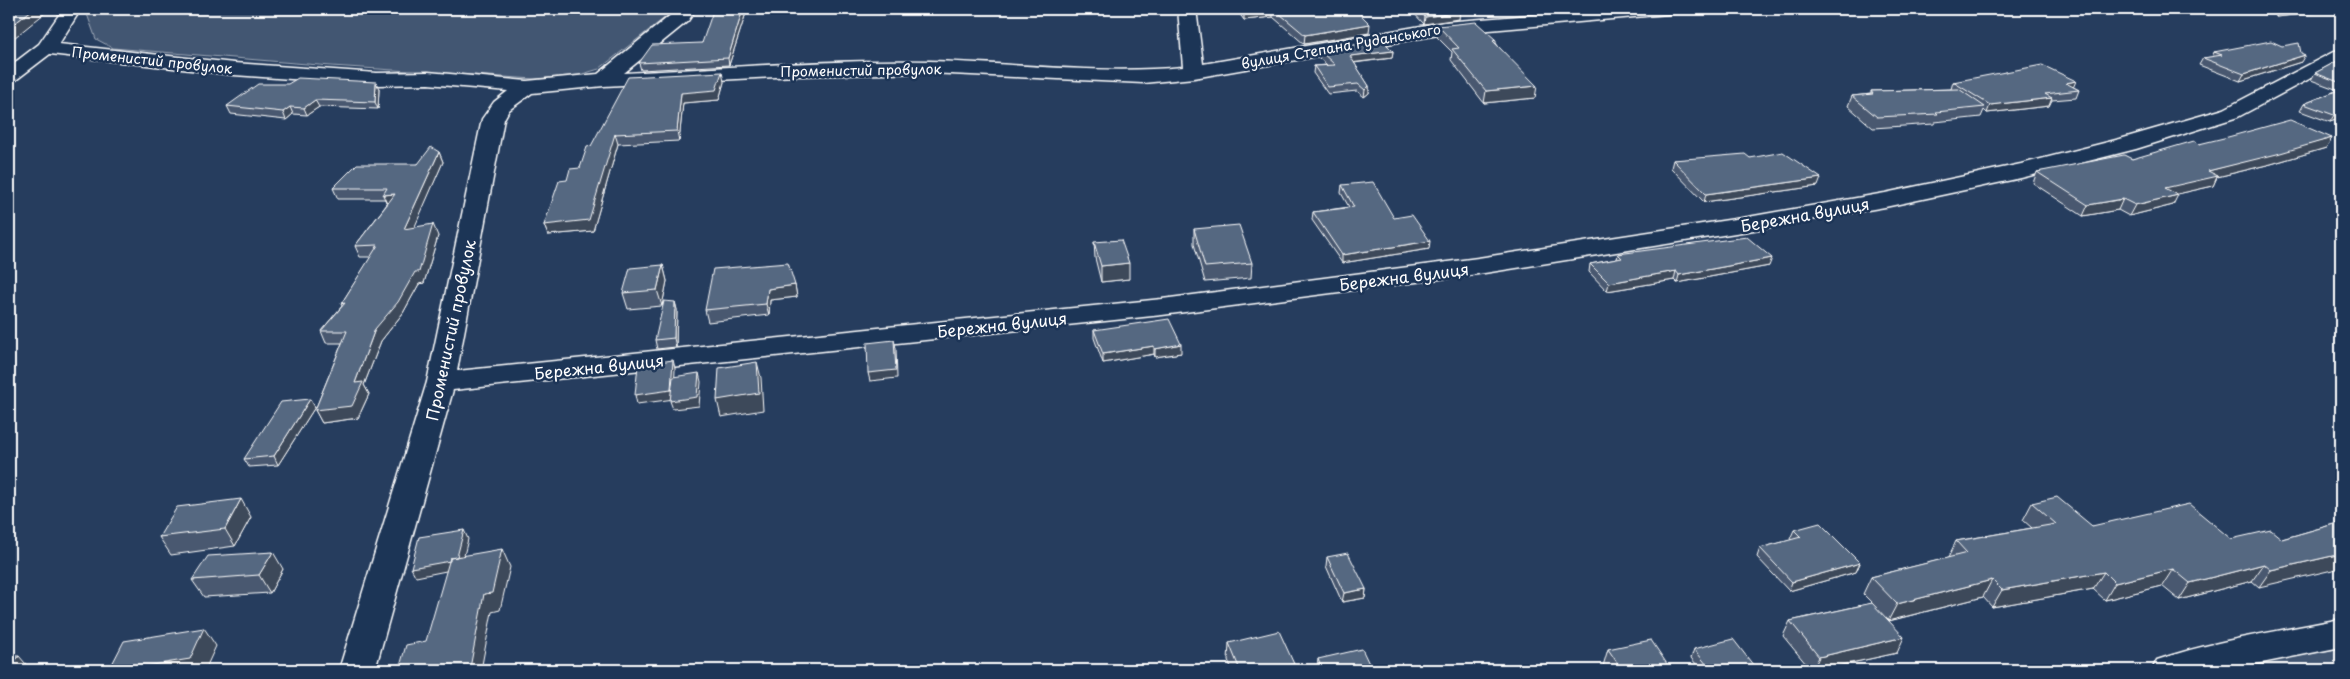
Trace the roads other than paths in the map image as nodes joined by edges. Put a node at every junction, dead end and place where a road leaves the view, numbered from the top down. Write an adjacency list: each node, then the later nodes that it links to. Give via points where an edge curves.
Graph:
1 (72, 9): 5 (street)
2 (687, 9): 9 (street)
3 (1187, 9): 7 (street)
4 (1668, 9): 7 (street, вулиця Степана Руданського, via 1444,28)
5 (46, 48): 8 (street); 10 (street, Променистий провулок, via 234,68 377,79 428,78)
6 (2341, 54): 11 (street, Бережна вулиця, via 2231,113 2128,144 2021,171 1758,223 1478,266 1162,307)
7 (1194, 72): 9 (street, Променистий провулок, via 1144,77 929,67)
8 (9, 76)
9 (604, 80): 10 (street, Променистий провулок)
10 (527, 87): 11 (street, Променистий провулок, via 501,106 493,119)
11 (442, 382): 13 (street, Променистий провулок)
12 (2341, 634): 14 (street, via 2242,652)
13 (357, 670)
14 (2170, 670)

